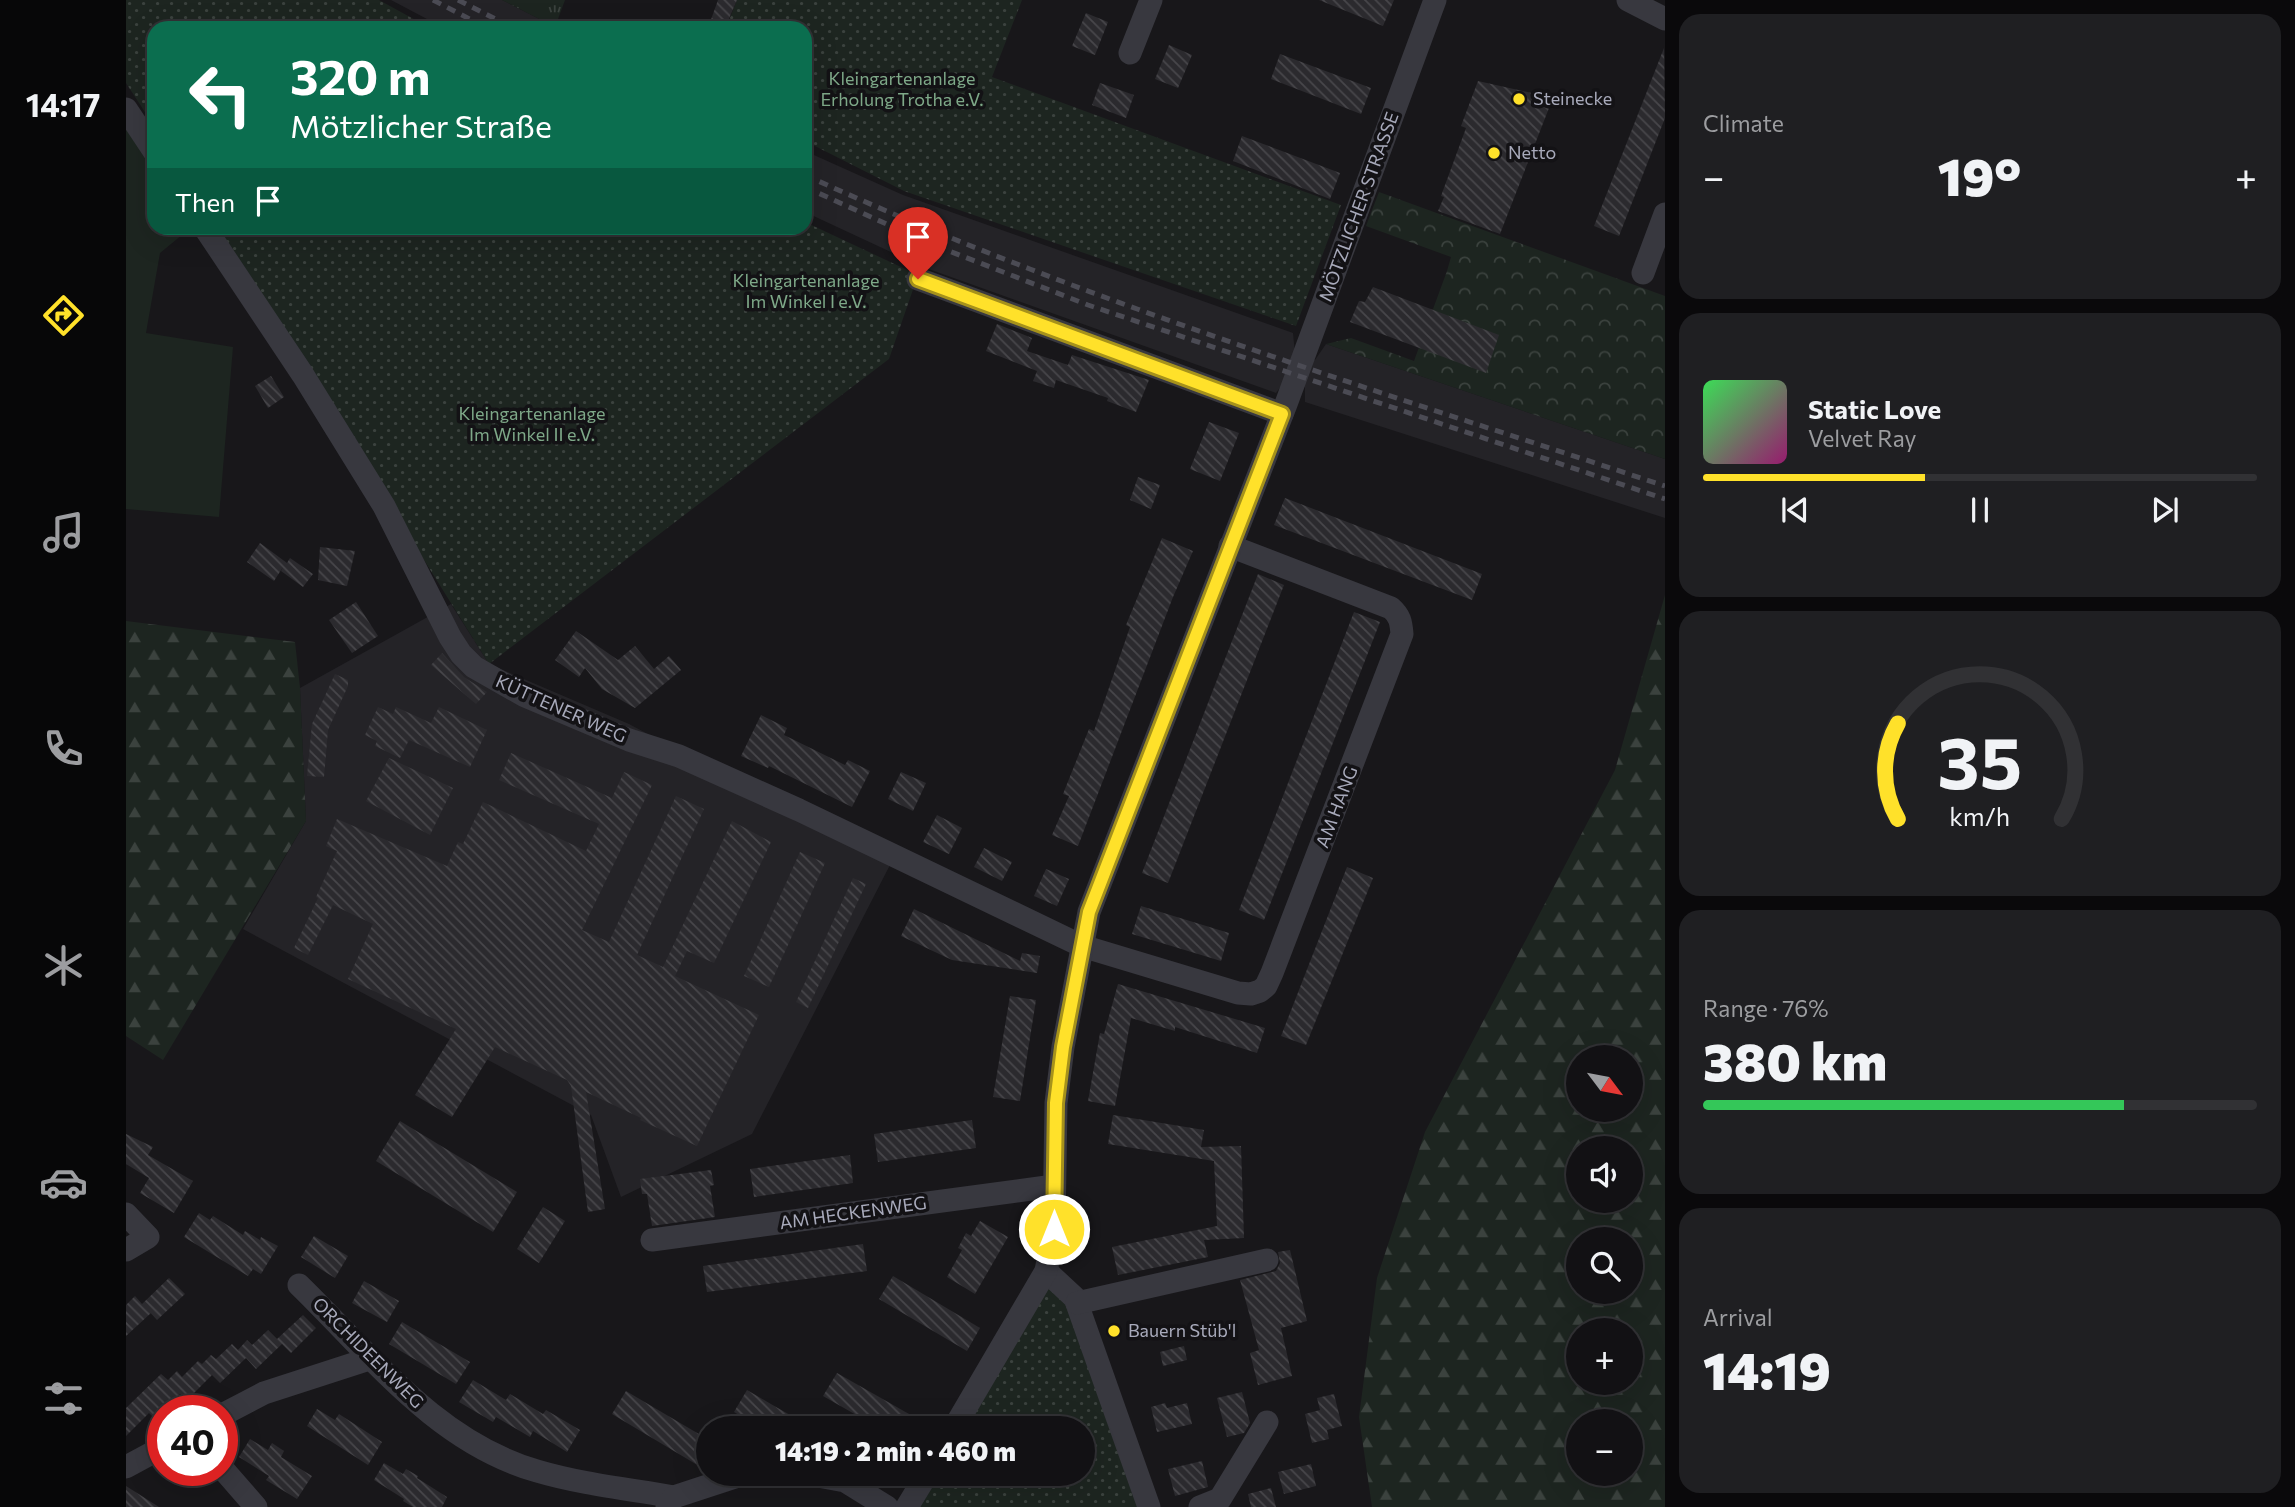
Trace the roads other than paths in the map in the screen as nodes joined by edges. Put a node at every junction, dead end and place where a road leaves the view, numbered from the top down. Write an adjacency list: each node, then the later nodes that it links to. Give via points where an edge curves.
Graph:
1 (1151, 0): 5 (street)
2 (1435, 0): 12 (street, MÖTZLICHER STRASSE)
3 (1628, 0): 4 (street)
4 (1665, 19)
5 (1130, 53)
6 (126, 109): 7 (street)
7 (147, 140)
8 (1665, 214): 10 (street)
9 (210, 235): 14 (street, KÜTTENER WEG, via 384,506 450,637 474,667 525,696 679,756 799,810)
10 (1643, 273)
11 (918, 279): 12 (street)
12 (1282, 414): 13 (street, MÖTZLICHER STRASSE)
13 (1230, 546): 14 (street, MÖTZLICHER STRASSE, via 1089,912); 14 (street, AM HANG, via 1391,608 1401,622 1402,634 1266,986 1251,994 1238,993)
14 (1082, 946): 15 (street, MÖTZLICHER STRASSE, via 1056,1103)
15 (1054, 1186): 17 (street, AM HECKENWEG); 20 (street, MÖTZLICHER STRASSE, via 1053,1245)
16 (126, 1214): 18 (street, via 148,1237)
17 (652, 1240)
18 (126, 1250)
19 (1267, 1260): 22 (street)
20 (1046, 1271): 22 (street); 25 (street, MÖTZLICHER STRASSE)
21 (299, 1285): 23 (street, ORCHIDEENWEG)
22 (1077, 1303): 37 (street)
23 (369, 1359): 24 (street, via 264,1393); 33 (street, ORCHIDEENWEG, via 425,1410 506,1459 536,1471)
24 (238, 1407)
25 (961, 1416)
26 (1267, 1422): 38 (street, via 1220,1499)
27 (147, 1456): 28 (street)
28 (126, 1467)
29 (238, 1486): 34 (street)
30 (713, 1486): 33 (street)
31 (853, 1486): 35 (street)
32 (920, 1486): 36 (street)
33 (671, 1502)
34 (256, 1507)
35 (887, 1507)
36 (907, 1507)
37 (1149, 1507)
38 (1200, 1507)

